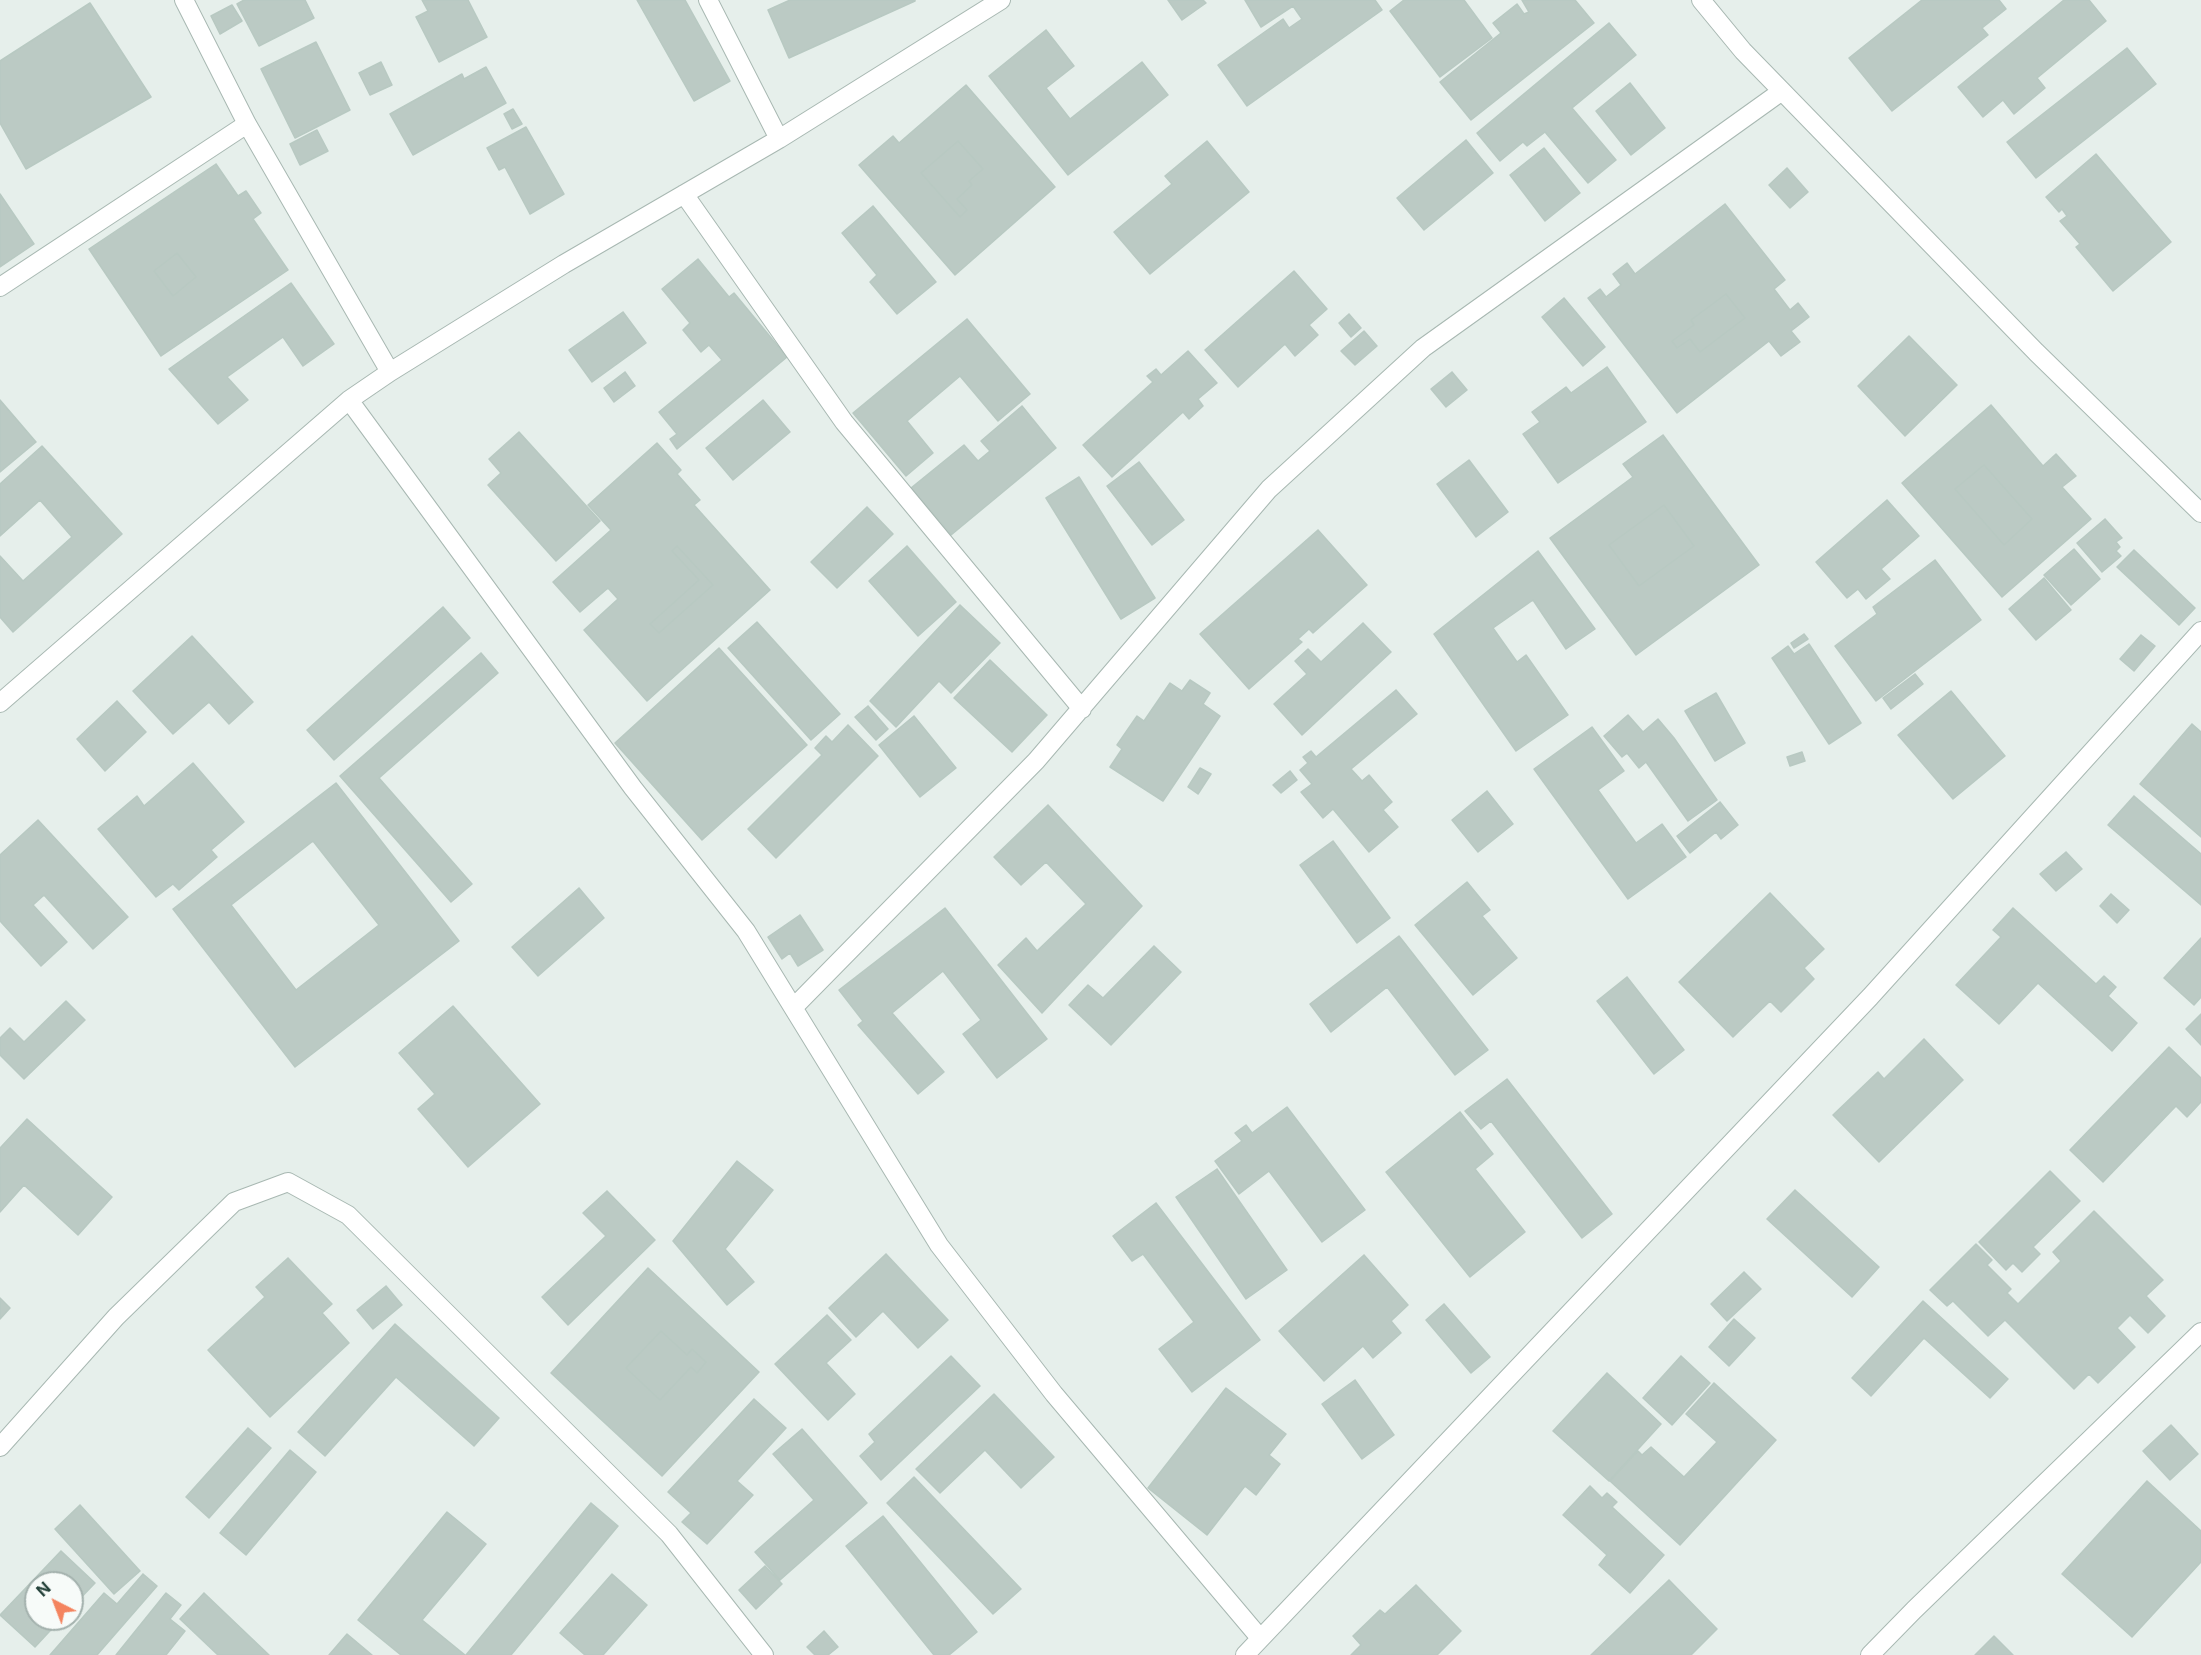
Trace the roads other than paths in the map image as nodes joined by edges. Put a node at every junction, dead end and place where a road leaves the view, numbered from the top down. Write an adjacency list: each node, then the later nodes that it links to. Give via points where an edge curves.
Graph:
1 (184, 0): 6 (street)
2 (708, 0): 7 (street)
3 (1000, 0): 7 (street)
4 (1701, 0): 5 (street)
5 (1782, 91): 12 (street, via 2036,352); 15 (street, via 1423,348 1269,489)
6 (247, 124): 9 (street); 10 (street)
7 (779, 139): 8 (street)
8 (684, 194): 10 (street); 15 (street, via 844,422)
9 (0, 287)
10 (390, 372): 11 (street)
11 (349, 400): 14 (street); 16 (street, via 633,788 746,931)
12 (2201, 513)
13 (2201, 631): 19 (street, via 1870,996)
14 (0, 702)
15 (1082, 709): 16 (street, via 1036,761)
16 (794, 1007): 19 (street, via 939,1245 1054,1394)
17 (2201, 1332): 22 (street)
18 (0, 1448): 20 (street, via 116,1317 234,1202 288,1182 348,1215 652,1517)
19 (1260, 1638): 21 (street)
20 (764, 1655)
21 (1245, 1655)
22 (1870, 1655)

